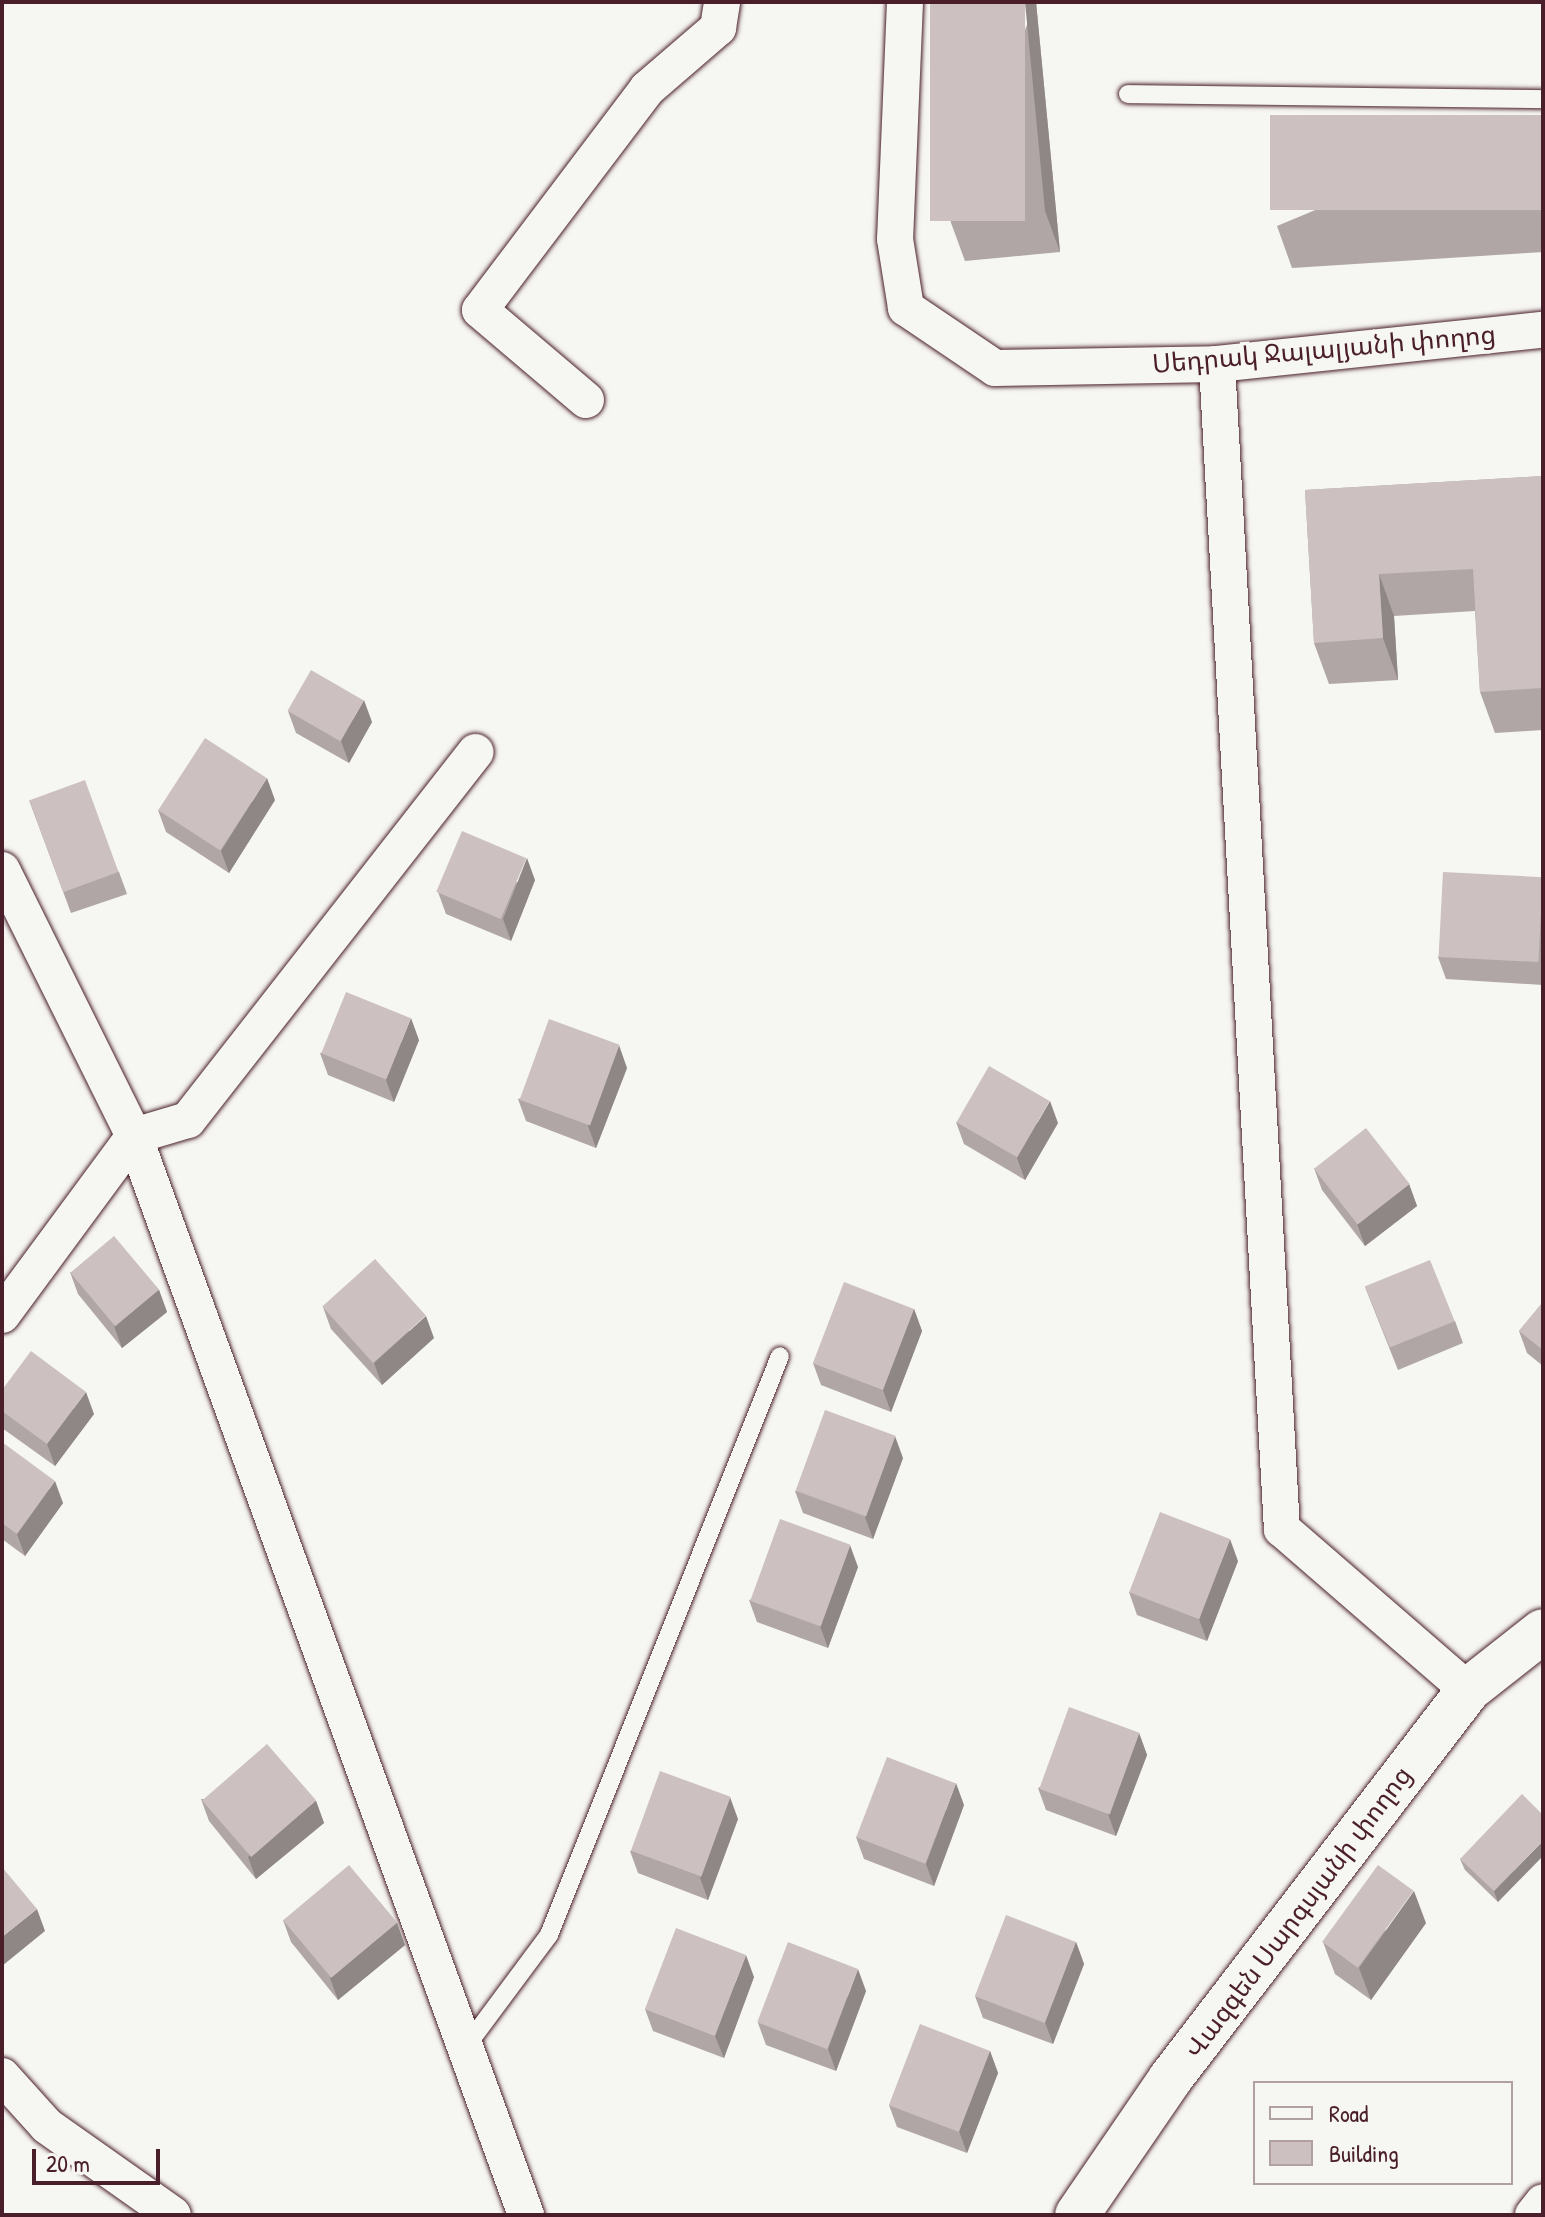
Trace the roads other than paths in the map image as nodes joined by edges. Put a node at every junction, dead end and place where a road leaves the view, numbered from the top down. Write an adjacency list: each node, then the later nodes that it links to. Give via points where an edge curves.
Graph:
1 (722, 2): 7 (street, via 718,28 647,89 480,310)
2 (905, 2): 6 (street, Սեդրակ Ջալալյանի փողոց, via 895,239 906,308 995,368)
3 (1128, 94): 4 (lane)
4 (1543, 99)
5 (1543, 330): 6 (street, Սեդրակ Ջալալյանի փողոց)
6 (1217, 364): 14 (street, via 1282,1529)
7 (586, 400)
8 (475, 752): 10 (street, via 188,1120)
9 (2, 870): 10 (street)
10 (134, 1136): 11 (street); 15 (street)
11 (2, 1315)
12 (780, 1356): 15 (lane, via 549,1935)
13 (1543, 1631): 14 (street, Վազգեն Սարգսյանի փողոց)
14 (1468, 1690): 20 (street, Վազգեն Սարգսյանի փողոց, via 1170,2079)
15 (465, 2048): 19 (street)
16 (2, 2076): 18 (street, via 47,2126)
17 (1543, 2202): 21 (street)
18 (173, 2215)
19 (526, 2215)
20 (1077, 2215)
21 (1533, 2215)

